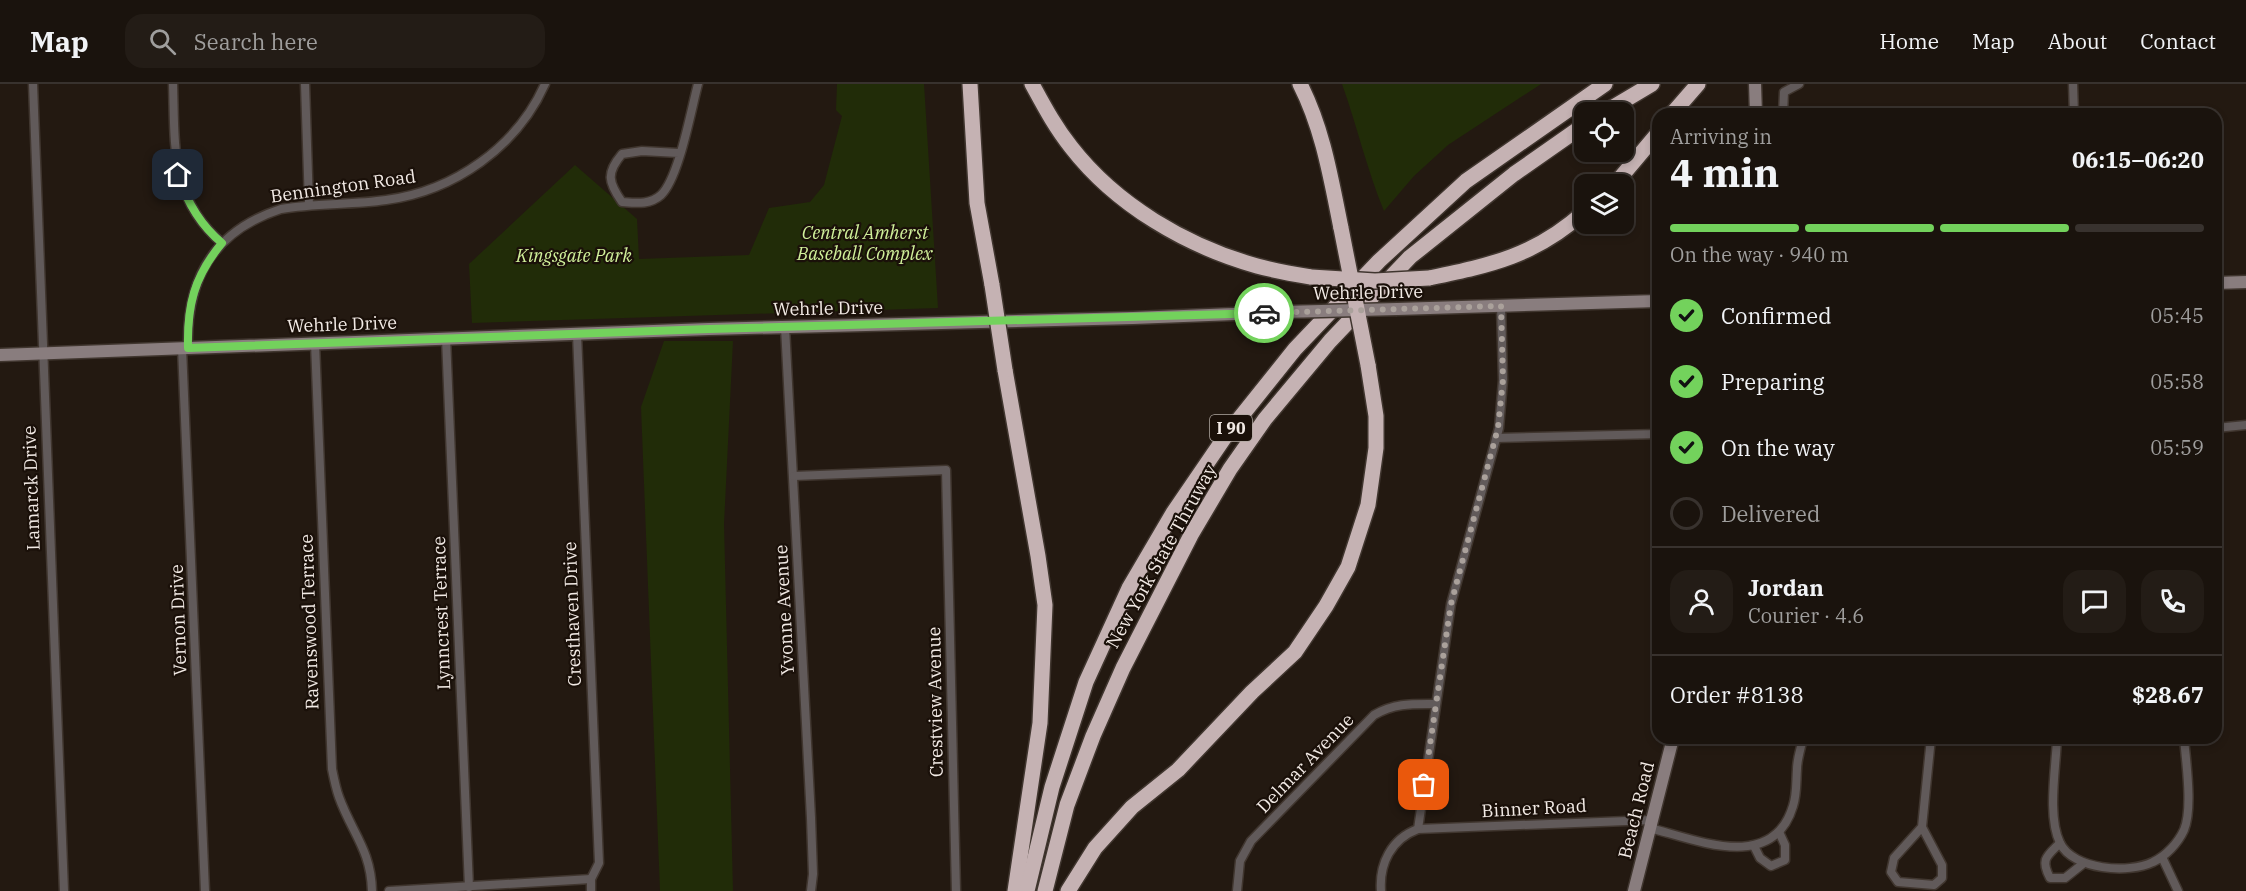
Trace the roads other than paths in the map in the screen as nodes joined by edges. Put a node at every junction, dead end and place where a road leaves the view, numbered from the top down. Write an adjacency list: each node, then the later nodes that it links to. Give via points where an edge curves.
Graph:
1 (33, 84): 36 (street, Lamarck Drive)
2 (173, 84): 26 (street, via 176,158 183,191 201,222)
3 (305, 84): 24 (street)
4 (546, 84): 24 (street, Bennington Road, via 532,109 504,142 452,180 397,198)
5 (698, 84): 22 (street)
6 (970, 84): 66 (highway, bridge, via 977,203 1045,605 1040,723)
7 (1032, 84): 25 (highway, bridge, via 1071,148 1138,210 1167,230 1257,266 1311,278 1429,278 1488,266 1527,252)
8 (1300, 84): 69 (highway, bridge, via 1327,158 1368,365 1376,427 1368,505 1348,567 1294,652 1178,770 1132,807 1095,848)
9 (1605, 84): 67 (highway, New York State Thruway / I 90, via 1466,181 1379,261 1295,348 1227,434 1173,513 1129,588 1086,682 1052,786)
10 (1652, 84): 15 (highway)
11 (1698, 84): 16 (highway)
12 (1799, 84): 18 (street, via 1784,92)
13 (2073, 84): 19 (street)
14 (1755, 85): 17 (street)
15 (1622, 102)
16 (1677, 108)
17 (1756, 108)
18 (1783, 108)
19 (2074, 108)
20 (1574, 132): 68 (highway, New York State Thruway / I 90, via 1410,256 1330,341 1259,427 1191,535 1123,668 1067,805)
21 (1652, 140): 23 (highway)
22 (679, 153): 22 (street, via 672,178 661,195 642,204 622,201 611,186 611,166 622,154 642,150)
23 (1623, 174)
24 (309, 205): 26 (street, Bennington Road, via 265,214)
25 (1574, 221)
26 (222, 243): 35 (street, Bennington Road, via 194,288)
27 (2246, 282): 28 (street)
28 (2222, 283)
29 (1652, 301): 30 (street, Wehrle Drive)
30 (1501, 306): 31 (street, Wehrle Drive, bridge); 41 (street, via 1503,380)
31 (785, 327): 32 (street, Wehrle Drive); 42 (street, Yvonne Avenue)
32 (577, 334): 33 (street, Wehrle Drive); 57 (street, Cresthaven Drive, via 599,864)
33 (446, 338): 34 (street, Wehrle Drive); 58 (street, Lynncrest Terrace)
34 (315, 343): 35 (street, Wehrle Drive); 61 (street, Ravenswood Terrace, via 332,770 339,797 372,872)
35 (185, 348): 36 (street, Wehrle Drive); 60 (street, Vernon Drive)
36 (43, 353): 37 (street, Wehrle Drive); 59 (street, Lamarck Drive)
37 (0, 355)
38 (2246, 425): 39 (street)
39 (2222, 427)
40 (1652, 434): 41 (street)
41 (1496, 438): 43 (street, via 1451,604)
42 (794, 476): 64 (street, Yvonne Avenue); 65 (street, Crestview Avenue, via 946,470)
43 (1436, 704): 51 (street); 70 (street, Delmar Avenue, via 1404,703 1374,716 1251,841 1240,861)
44 (1671, 744): 49 (street, Beach Road)
45 (1802, 744): 52 (street, via 1794,803)
46 (1930, 744): 50 (street)
47 (2057, 744): 53 (street, via 2054,813)
48 (2184, 744): 55 (street, via 2188,814 2180,838)
49 (1651, 824): 51 (street, Binner Road); 54 (street, Binner Road, via 1731,847); 72 (street, Beach Road)
50 (1922, 827): 50 (street, via 1942,865 1942,878 1934,885 1898,882 1891,872 1894,858)
51 (1418, 829): 71 (street, via 1401,838 1386,858)
52 (1779, 832): 54 (street); 54 (street, via 1785,844 1785,860 1771,866 1760,858)
53 (2060, 843): 56 (street, via 2073,858); 56 (street, via 2046,858 2044,867 2050,878 2065,878)
54 (1754, 846)
55 (2162, 857): 56 (street, via 2143,866 2126,868); 73 (street)
56 (2084, 863)
57 (591, 879): 58 (street); 63 (street, Cresthaven Drive)
58 (469, 887): 62 (street)
59 (64, 891)
60 (205, 891)
61 (372, 891)
62 (388, 891)
63 (591, 891)
64 (811, 891)
65 (956, 891)
66 (1015, 891)
67 (1027, 891)
68 (1045, 891)
69 (1068, 891)
70 (1237, 891)
71 (1381, 891)
72 (1634, 891)
73 (2178, 891)

